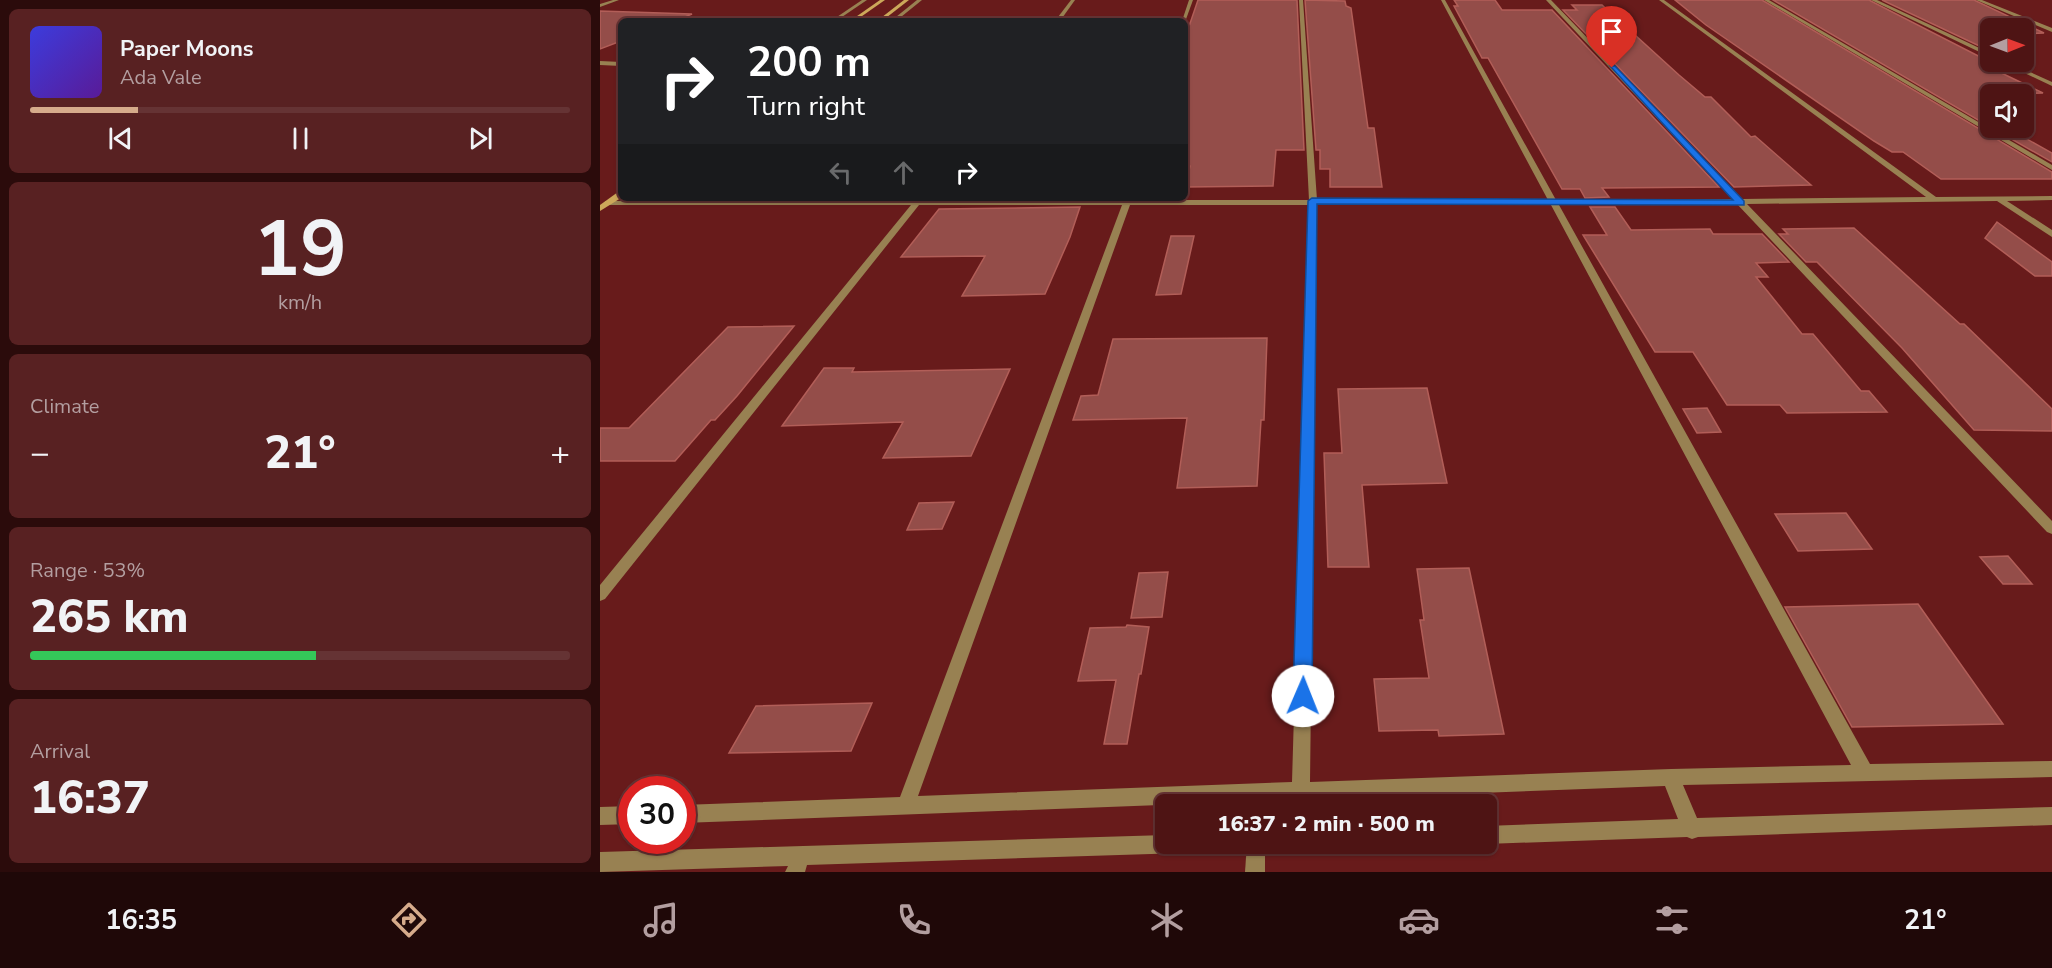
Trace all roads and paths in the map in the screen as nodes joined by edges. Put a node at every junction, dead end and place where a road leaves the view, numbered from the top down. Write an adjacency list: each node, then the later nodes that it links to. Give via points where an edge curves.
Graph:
1 (618, 0): 15 (street)
2 (865, 0): 16 (street)
3 (883, 0): 17 (main road)
4 (907, 0): 18 (main road)
5 (920, 0): 19 (street)
6 (1073, 0): 20 (street)
7 (1191, 0): 21 (street)
8 (1301, 0): 36 (street)
9 (1443, 0): 38 (street)
10 (1548, 0): 39 (street)
11 (1661, 0): 33 (street)
12 (1766, 0): 28 (street)
13 (1873, 0): 23 (street)
14 (1978, 0): 22 (street)
15 (600, 6)
16 (838, 18)
17 (856, 18)
18 (883, 18)
19 (897, 18)
20 (1059, 18)
21 (1185, 18)
22 (2052, 30)
23 (1980, 50)
24 (600, 63): 25 (street)
25 (618, 64)
26 (2026, 72): 27 (street)
27 (2052, 84)
28 (2052, 168)
29 (618, 196): 37 (main road)
30 (2052, 198): 31 (street)
31 (1999, 199): 33 (street); 41 (street)
32 (1188, 200): 36 (street)
33 (1935, 200): 39 (street)
34 (919, 201): 37 (street); 43 (street)
35 (1129, 201): 48 (street)
36 (1312, 201): 38 (street); 47 (street)
37 (608, 203): 40 (main road)
38 (1555, 203): 39 (street); 45 (street)
39 (1741, 203): 42 (street)
40 (600, 209)
41 (2052, 234)
42 (2052, 529)
43 (600, 595)
44 (2052, 769): 45 (street)
45 (1864, 771): 46 (street)
46 (1671, 777): 47 (street); 53 (street)
47 (1301, 791): 48 (street)
48 (905, 807): 49 (street)
49 (696, 814)
50 (618, 815): 51 (street)
51 (600, 816)
52 (2052, 816): 53 (street, via 1886,819)
53 (1692, 830): 54 (street)
54 (1497, 836)
55 (1155, 846): 58 (street)
56 (1256, 854): 59 (street)
57 (600, 862): 58 (street)
58 (798, 864)
59 (1255, 872)

